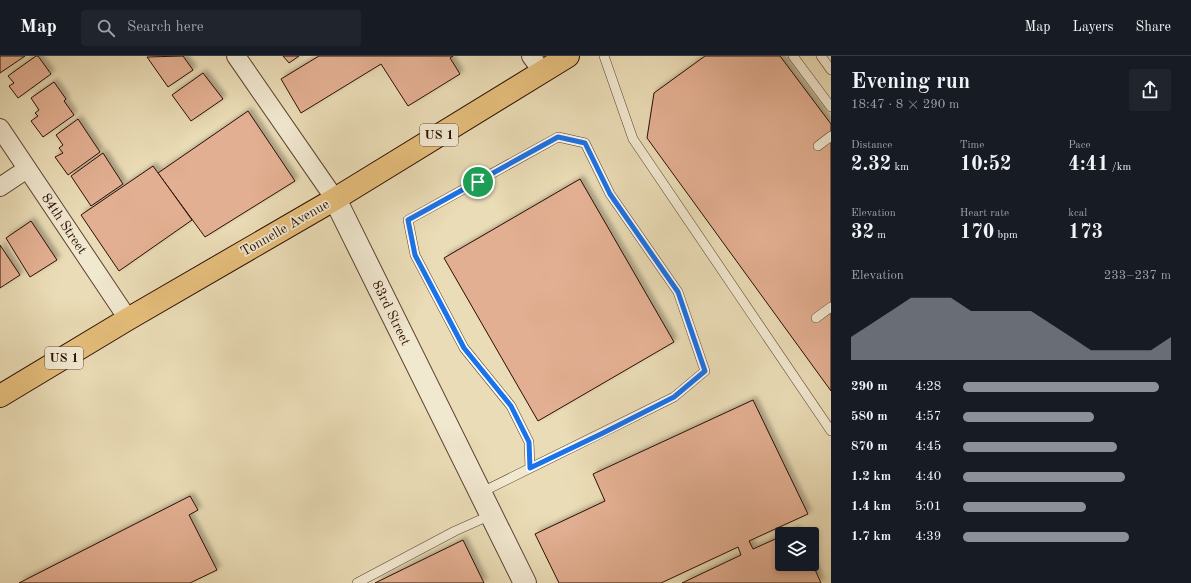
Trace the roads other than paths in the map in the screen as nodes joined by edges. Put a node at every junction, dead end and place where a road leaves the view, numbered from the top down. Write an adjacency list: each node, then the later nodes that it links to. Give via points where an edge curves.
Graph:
1 (236, 56): 14 (street, 83rd Street)
2 (568, 56): 6 (main road, Tonnelle Avenue / US 1)
3 (604, 56): 19 (lane, via 633,139)
4 (794, 56): 8 (lane)
5 (821, 56): 7 (lane)
6 (536, 64): 14 (main road, Tonnelle Avenue / US 1)
7 (831, 70)
8 (831, 107)
9 (0, 128): 12 (street, 84th Street)
10 (831, 136): 11 (lane)
11 (818, 146)
12 (28, 169): 13 (street); 17 (street, 84th Street)
13 (0, 187)
14 (335, 199): 17 (main road, Tonnelle Avenue / US 1); 21 (street, 83rd Street)
15 (831, 307): 16 (lane)
16 (816, 318)
17 (128, 319): 18 (main road, Tonnelle Avenue / US 1)
18 (0, 396)
19 (831, 431)
20 (530, 468): 20 (lane, via 529,442 511,406 464,348 415,255 408,220 558,137 585,143 610,194 678,292 705,371 674,397); 21 (lane)
21 (480, 493): 22 (street, 83rd Street)
22 (491, 515): 23 (lane); 24 (street, 83rd Street)
23 (357, 583)
24 (525, 583)

